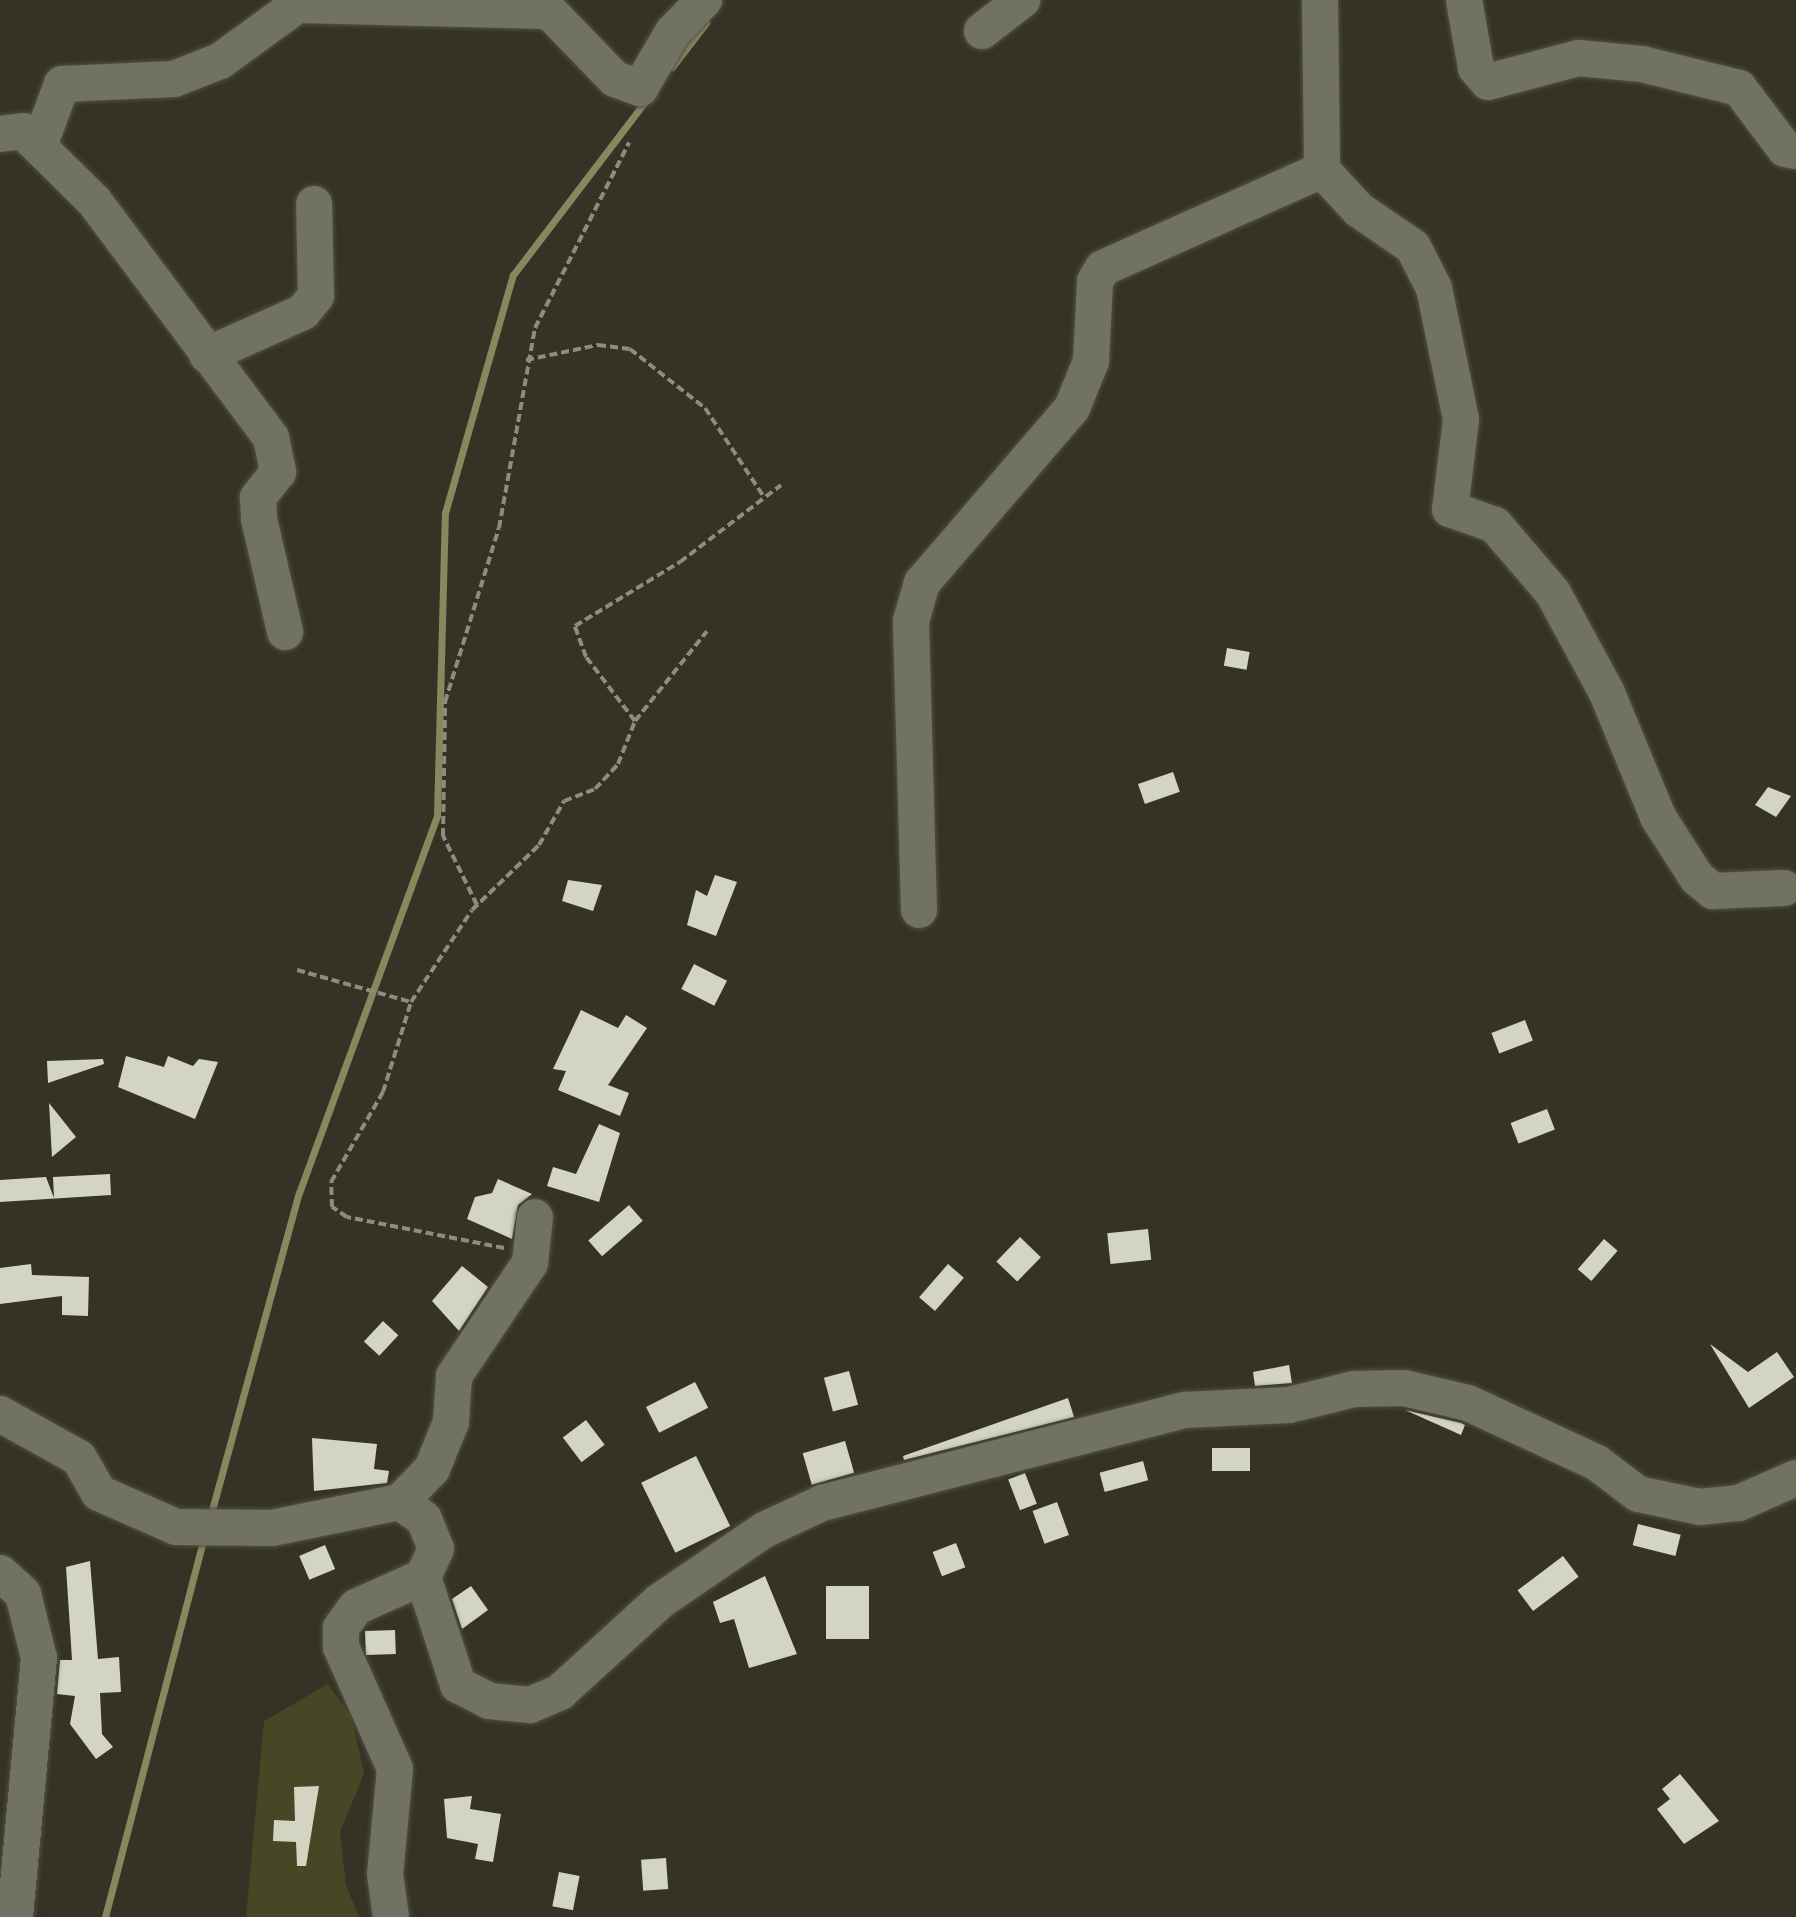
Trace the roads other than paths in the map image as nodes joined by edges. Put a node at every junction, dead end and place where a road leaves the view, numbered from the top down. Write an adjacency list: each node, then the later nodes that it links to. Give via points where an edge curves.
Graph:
1 (704, 0): 7 (street, via 673,32 640,88 615,79 549,11 297,5 220,61 174,79 62,84)
2 (1022, 0): 5 (street)
3 (1320, 0): 9 (street)
4 (1464, 0): 8 (street, via 1476,68 1488,82 1578,58 1642,64 1739,88 1785,149)
5 (982, 31)
6 (0, 134): 7 (street, via 23,131)
7 (39, 146): 11 (street, via 94,201)
8 (1796, 151)
9 (1322, 170): 13 (street, via 1359,210 1413,247 1434,288 1461,420 1450,509 1495,525 1553,593 1625,732 1658,817 1697,878 1713,891); 14 (street, via 1103,268 1095,281 1091,361 1072,408 922,583 911,621)
10 (314, 204): 11 (street, via 316,296 303,312)
11 (207, 355): 12 (street, via 237,387 278,456 278,472 258,498)
12 (285, 632)
13 (1784, 888)
14 (919, 910)
15 (535, 1217): 18 (street, via 530,1263 454,1376 451,1422 432,1469)
16 (0, 1414): 18 (street, via 79,1458 99,1493 176,1527 272,1528)
17 (1796, 1478): 20 (street, via 1726,1505 1638,1494 1597,1463 1468,1403 1404,1388 1185,1410 822,1503 764,1530 673,1592 560,1692 530,1705 489,1701 458,1685)
18 (400, 1502): 20 (street, via 424,1519 436,1549)
19 (0, 1573): 21 (street, via 23,1594 39,1658)
20 (423, 1577): 22 (street, via 356,1607 341,1628 341,1647 395,1769 385,1874)
21 (15, 1917)
22 (391, 1917)

